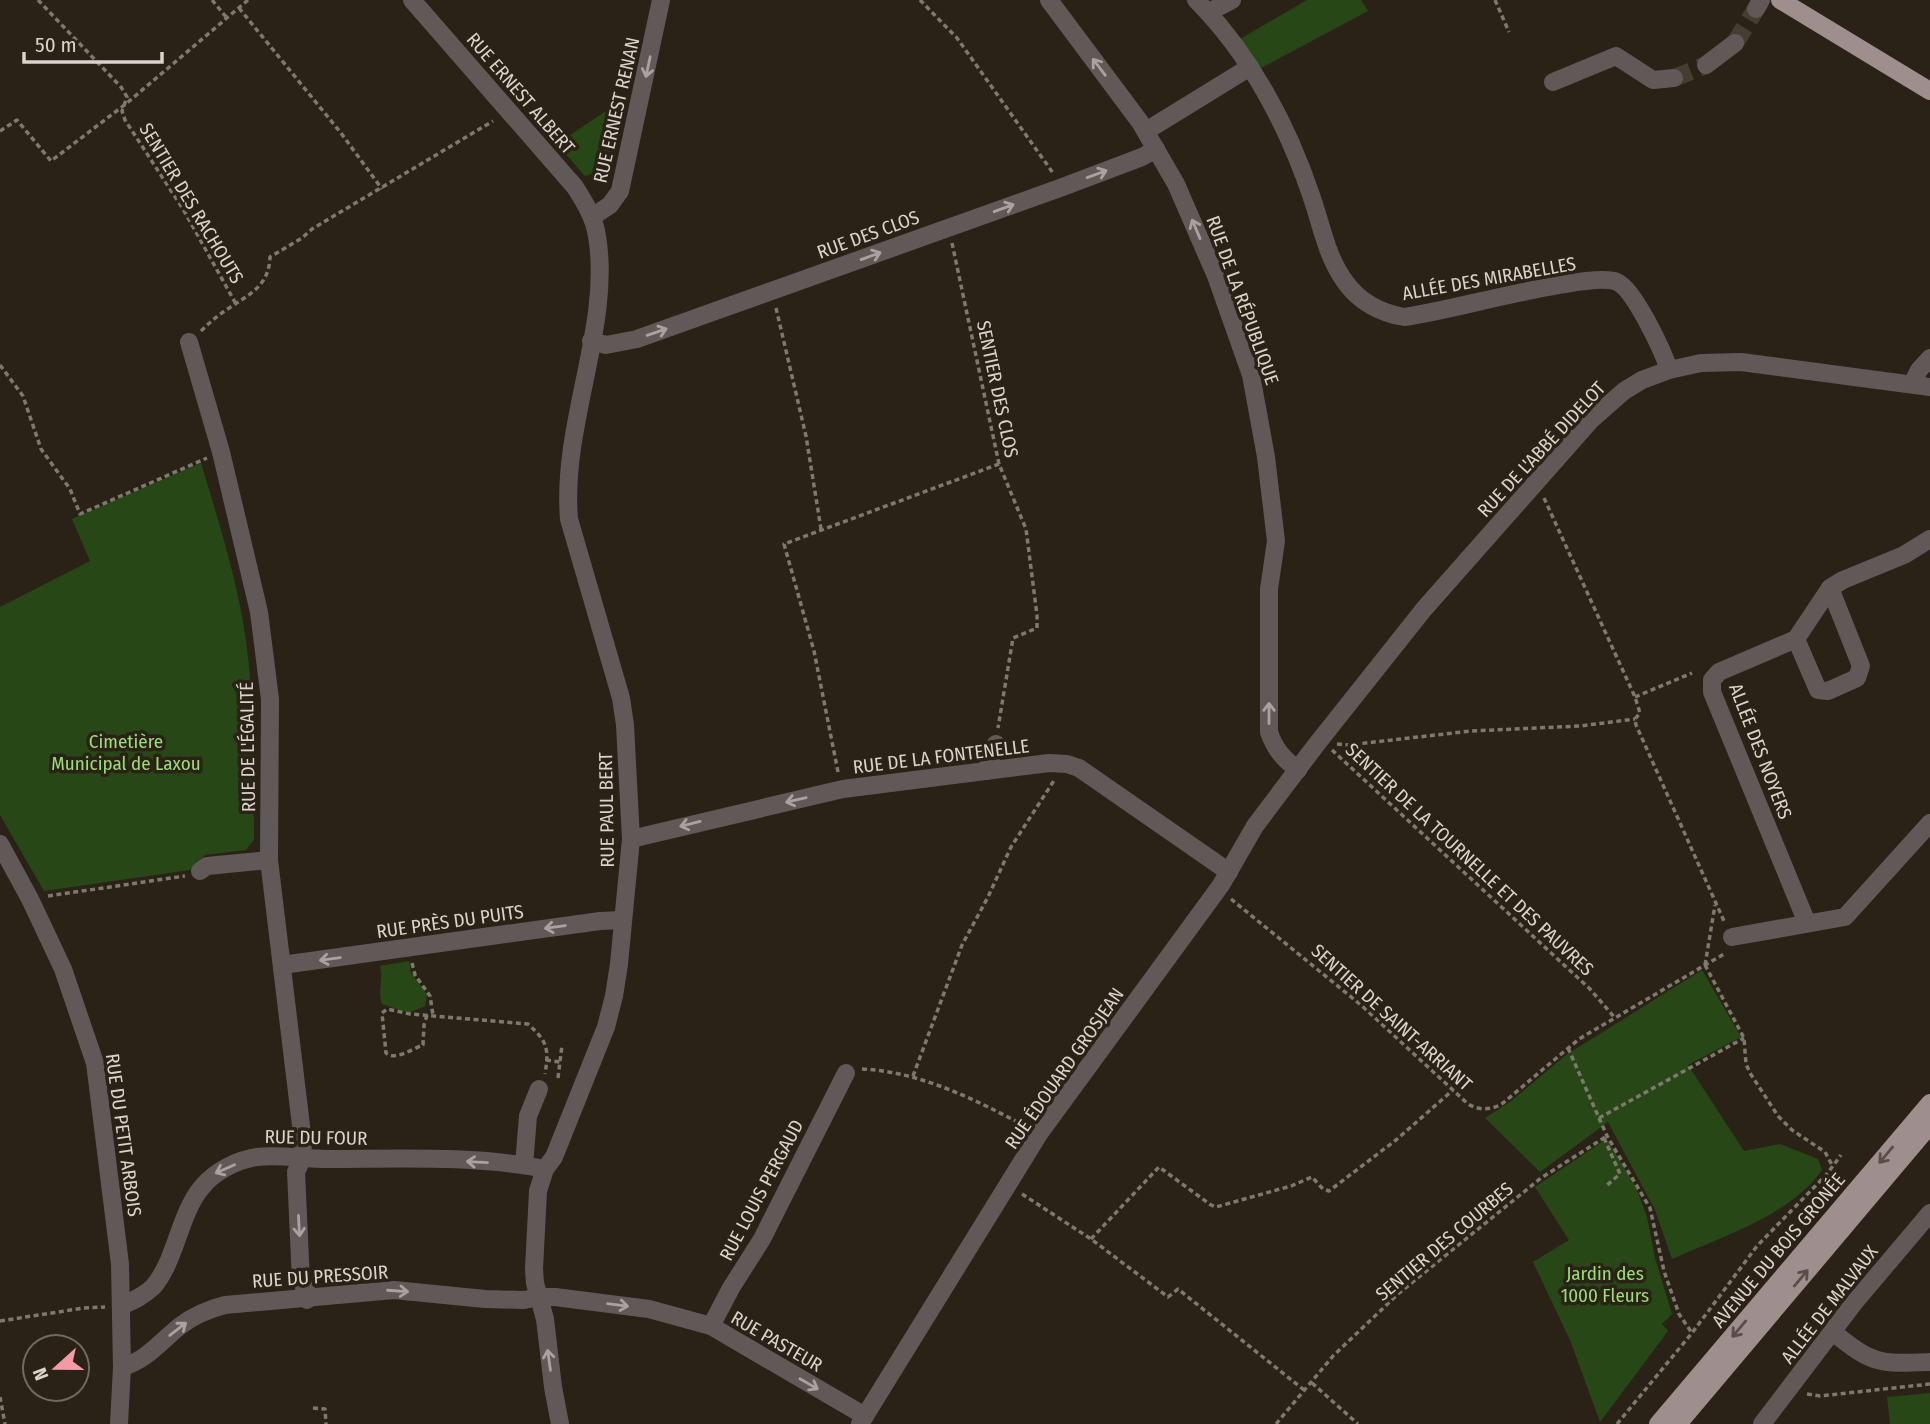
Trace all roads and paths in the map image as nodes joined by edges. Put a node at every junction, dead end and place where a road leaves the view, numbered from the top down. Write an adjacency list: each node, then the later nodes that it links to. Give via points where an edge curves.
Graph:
1 (38, 0): 21 (path, SENTIER DES RACHOUTS, via 121,87)
2 (212, 0): 13 (path)
3 (248, 0): 12 (path)
4 (412, 0): 28 (street, RUE ERNEST ALBERT, via 575,187)
5 (661, 0): 28 (street, RUE ERNEST RENAN, one-way to 28, via 620,191)
6 (920, 0): 27 (path, via 982,71)
7 (1049, 0): 24 (street, RUE DE LA RÉPUBLIQUE, one-way to 7)
8 (1232, 0): 11 (street)
9 (1495, 0): 14 (path)
10 (1780, 0): 20 (main road)
11 (1203, 6): 17 (street, ALLÉE DES MIRABELLES)
12 (239, 8): 13 (path); 26 (path)
13 (227, 19): 21 (path)
14 (1509, 32)
15 (1735, 43): 16 (street)
16 (1706, 65)
17 (1250, 67): 24 (street); 36 (street, ALLÉE DES MIRABELLES, via 1298,164 1332,260 1360,298 1404,317 1565,285 1617,281 1662,348)
18 (1674, 78): 19 (street, via 1653,80 1616,56)
19 (1553, 82)
20 (1930, 91)
21 (127, 103): 23 (path, via 51,160 17,120); 31 (path, SENTIER DES RACHOUTS, via 122,111 125,120 183,209)
22 (492, 121): 26 (path, SENTIER DES RACHOUTS)
23 (0, 131)
24 (1146, 131): 25 (street, RUE DE LA RÉPUBLIQUE)
25 (1156, 149): 27 (street, RUE DES CLOS, one-way to 25); 52 (street, RUE DE LA RÉPUBLIQUE, one-way to 25, via 1278,752 1269,732 1269,589 1276,541 1251,374 1185,202)
26 (382, 188): 31 (path, SENTIER DES RACHOUTS, via 270,257 257,289)
27 (1060, 188): 29 (street, RUE DES CLOS, one-way to 27)
28 (592, 217): 32 (street, RUE ERNEST ALBERT, via 600,274)
29 (948, 228): 30 (street, RUE DES CLOS, one-way to 29); 39 (path, SENTIER DES CLOS)
30 (772, 292): 32 (street, RUE DES CLOS, one-way to 30, via 606,345 637,339); 41 (path, via 806,436)
31 (236, 304): 33 (path)
32 (591, 341): 55 (street, RUE PAUL BERT, via 571,447 569,519 621,698)
33 (189, 342): 38 (street, RUE DE L'ÉGALITÉ)
34 (1930, 358): 37 (street, via 1919,370)
35 (0, 365): 38 (path, via 23,396 41,449 70,489 80,514)
36 (1669, 370): 37 (street, RUE DE L'ABBÉ DIDELOT, via 1741,362); 40 (street, RUE DE L'ABBÉ DIDELOT, via 1642,380 1606,406)
37 (1921, 385)
38 (221, 452): 57 (street, RUE DE L'ÉGALITÉ, via 260,612 270,699)
39 (999, 464): 41 (path); 48 (path, SENTIER DES CLOS, via 1026,529 1037,628 1013,638)
40 (1535, 481): 46 (path); 49 (street, RUE DE L'ABBÉ DIDELOT, via 1424,609)
41 (821, 529): 50 (path, via 784,544 814,651)
42 (1930, 539): 43 (street)
43 (1830, 588): 44 (street); 44 (street, via 1861,666 1857,678 1828,691 1818,690)
44 (1796, 639): 64 (street, ALLÉE DES NOYERS, via 1719,672 1712,680 1712,692)
45 (1692, 673): 46 (path)
46 (1635, 696): 47 (path, via 1640,713)
47 (1635, 719): 62 (path); 70 (path, SENTIER DE LA TOURNELLE ET DES PAUVRES, via 1334,744 1330,748 1590,989)
48 (996, 744): 53 (street)
49 (1316, 745): 52 (street, RUE ÉDOUARD GROSJEAN)
50 (833, 757)
51 (1067, 764): 53 (street, RUE DE LA FONTENELLE); 59 (street); 77 (path, via 1011,847 961,945)
52 (1298, 770): 59 (street, RUE ÉDOUARD GROSJEAN)
53 (986, 771): 55 (street, RUE DE LA FONTENELLE, one-way to 55, via 843,789)
54 (1930, 823): 64 (street, via 1850,913)
55 (631, 839): 63 (street, RUE PAUL BERT)
56 (0, 844): 97 (street, RUE DU PETIT ARBOIS, via 72,991 95,1063)
57 (269, 860): 58 (street, via 206,866); 67 (street, RUE DE L'ÉGALITÉ)
58 (200, 871): 61 (path)
59 (1228, 872): 60 (street, RUE ÉDOUARD GROSJEAN)
60 (1219, 889): 80 (path, SENTIER DE SAINT-ARRIANT, via 1361,1005); 84 (street, RUE ÉDOUARD GROSJEAN)
61 (65, 893)
62 (1715, 902): 65 (path); 68 (path)
63 (623, 920): 66 (street, RUE PRÈS DU PUITS, one-way to 66); 90 (street, RUE PAUL BERT, via 614,996 597,1052)
64 (1807, 923): 65 (street)
65 (1732, 937): 68 (path, via 1737,947)
66 (412, 947): 67 (street, RUE PRÈS DU PUITS, one-way to 67); 69 (path, via 412,969 430,996)
67 (282, 965): 87 (street, RUE DE L'ÉGALITÉ)
68 (1705, 965): 70 (path); 71 (path)
69 (430, 1015): 69 (path, via 385,1010 386,1053 394,1056 423,1045 424,1025); 74 (path, via 528,1024 545,1042)
70 (1615, 1018): 73 (path, SENTIER DE SAINT-ARRIANT)
71 (1744, 1038): 82 (path); 88 (path, via 1746,1064 1778,1116 1825,1152)
72 (562, 1045): 75 (path)
73 (1568, 1048): 80 (path, SENTIER DE SAINT-ARRIANT, via 1496,1108 1472,1107); 82 (path)
74 (546, 1060): 75 (path); 79 (path)
75 (560, 1062): 78 (path)
76 (846, 1073): 77 (path, via 863,1069); 99 (street, RUE LOUIS PERGAUD, via 762,1239)
77 (913, 1076): 84 (path, via 980,1102)
78 (558, 1078)
79 (539, 1089): 89 (street, via 528,1116)
80 (1453, 1090): 94 (path, via 1329,1191 1312,1177 1216,1207 1159,1167)
81 (1930, 1103): 118 (main road, AVENUE DU BOIS GRONÉE, one-way to 118)
82 (1598, 1118): 85 (path)
83 (1930, 1125): 119 (main road, AVENUE DU BOIS GRONÉE, one-way to 83)
84 (1040, 1134): 91 (street, RUE ÉDOUARD GROSJEAN)
85 (1606, 1137): 92 (path, via 1620,1174); 101 (path, via 1650,1208 1664,1271 1679,1314); 104 (path, SENTIER DES COURBES, via 1541,1178 1418,1278 1333,1356)
86 (1841, 1155): 88 (path)
87 (302, 1159): 89 (street, RUE DU FOUR, one-way to 87); 96 (street, RUE DE L'ÉGALITÉ, one-way to 96, via 296,1172 301,1281); 97 (street, RUE DU FOUR, one-way to 97, via 254,1157 212,1175 194,1197 154,1286)
88 (1832, 1164): 101 (path, via 1828,1174 1757,1246)
89 (524, 1165): 90 (street, RUE DU FOUR)
90 (545, 1169): 95 (street, RUE PAUL BERT, via 538,1191 534,1255)
91 (1008, 1185): 94 (path); 110 (street, RUE ÉDOUARD GROSJEAN)
92 (1606, 1186)
93 (1930, 1213): 100 (street, ALLÉE DE MALVAUX)
94 (1091, 1239): 106 (path, via 1168,1297 1178,1289)
95 (539, 1297): 96 (street, RUE DU PRESSOIR, one-way to 95, via 379,1290 485,1300); 99 (street, RUE PASTEUR, one-way to 99, via 649,1309); 114 (street, RUE PAUL BERT, one-way to 95)
96 (307, 1300): 103 (street, RUE DU PRESSOIR, one-way to 96, via 134,1364 181,1325 213,1308)
97 (121, 1306): 98 (path); 103 (street, RUE DU PETIT ARBOIS)
98 (0, 1321)
99 (711, 1326): 110 (street, RUE PASTEUR, one-way to 110)
100 (1833, 1332): 102 (street, via 1872,1360); 120 (street, ALLÉE DE MALVAUX)
101 (1692, 1333): 117 (path)
102 (1930, 1362)
103 (122, 1367): 112 (street, RUE DU PETIT ARBOIS)
104 (1312, 1383): 106 (path, SENTIER DES COURBES); 116 (path)
105 (1930, 1384): 107 (path)
106 (1304, 1390): 115 (path)
107 (1806, 1394)
108 (0, 1397): 111 (path)
109 (313, 1408): 113 (path, via 325,1409)
110 (862, 1420)
111 (5, 1424)
112 (119, 1424)
113 (326, 1424)
114 (560, 1424)
115 (1276, 1424)
116 (1358, 1424)
117 (1617, 1424)
118 (1658, 1424)
119 (1678, 1424)
120 (1762, 1424)

